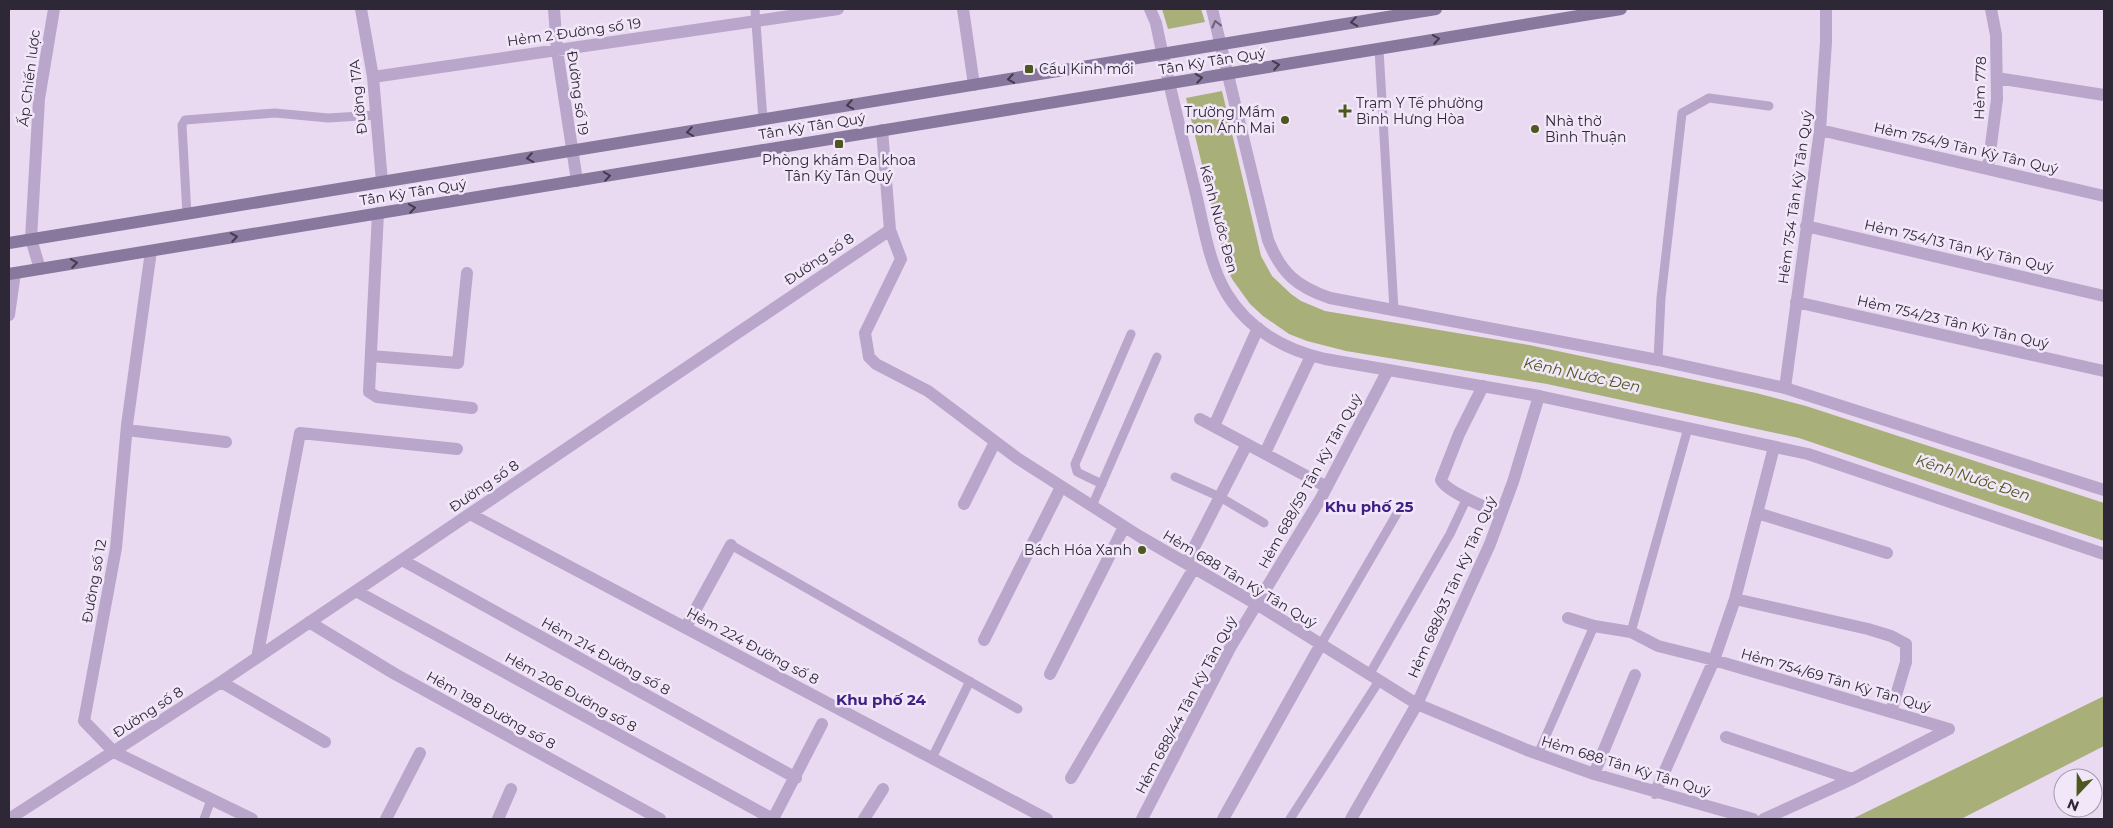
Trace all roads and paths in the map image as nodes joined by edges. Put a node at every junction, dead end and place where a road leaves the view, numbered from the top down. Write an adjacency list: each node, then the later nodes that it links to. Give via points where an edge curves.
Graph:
1 (54, 9): 38 (street, Ấp Chiến lược, via 39,99)
2 (361, 9): 19 (street, Đường 17A)
3 (554, 9): 16 (street, Đường số 19)
4 (838, 9): 13 (street, Hẻm 2 Đường số 19)
5 (963, 9): 22 (street)
6 (1150, 9): 17 (street, Kênh Nước Đen)
7 (1212, 9): 14 (street, one-way to 7)
8 (1436, 9): 12 (main road, Tân Kỳ Tân Quý)
9 (1621, 9): 15 (main road, Tân Kỳ Tân Quý, one-way to 9)
10 (1826, 9): 28 (street, Hẻm 754 Tân Kỳ Tân Quý)
11 (1991, 9): 20 (street, Hẻm 778, via 1996,35)
12 (1377, 14): 14 (main road, Tân Kỳ Tân Quý, one-way to 14)
13 (756, 15): 16 (street, Hẻm 2 Đường số 19); 26 (lane)
14 (1221, 44): 17 (main road, Tân Kỳ Tân Quý); 18 (street)
15 (1379, 48): 18 (main road, Tân Kỳ Tân Quý, one-way to 15); 46 (lane)
16 (557, 50): 19 (street, Hẻm 2 Đường số 19); 29 (street, Đường số 19)
17 (1162, 54): 21 (street, Kênh Nước Đen); 22 (main road, Tân Kỳ Tân Quý, one-way to 22)
18 (1228, 73): 21 (main road, Tân Kỳ Tân Quý, one-way to 18); 46 (street, via 1268,240 1279,263 1295,282 1318,294)
19 (373, 77): 25 (street, Đường 17A)
20 (1997, 78): 23 (street); 30 (street, Hẻm 778)
21 (1169, 83): 27 (main road, Tân Kỳ Tân Quý); 48 (street, Kênh Nước Đen, via 1214,264 1227,295)
22 (974, 85): 26 (main road, Tân Kỳ Tân Quý, one-way to 26)
23 (2104, 95)
24 (1769, 106): 53 (lane, via 1709,98 1682,113 1661,298)
25 (376, 116): 32 (street, Đường 17A); 35 (lane, via 328,118 275,113 185,120 182,125)
26 (763, 120): 29 (main road, Tân Kỳ Tân Quý, one-way to 29)
27 (882, 130): 31 (main road, Tân Kỳ Tân Quý, one-way to 27); 37 (street)
28 (1820, 130): 30 (street, Hẻm 754/9 Tân Kỳ Tân Quý); 36 (street, Hẻm 754 Tân Kỳ Tân Quý)
29 (572, 151): 31 (street, Đường số 19); 32 (main road, Tân Kỳ Tân Quý, one-way to 32)
30 (1988, 168): 33 (street, Hẻm 754/9 Tân Kỳ Tân Quý)
31 (577, 180): 34 (main road, Tân Kỳ Tân Quý, one-way to 31)
32 (382, 182): 35 (main road, Tân Kỳ Tân Quý)
33 (2104, 196)
34 (378, 213): 40 (main road, Tân Kỳ Tân Quý, one-way to 34); 50 (street)
35 (186, 214): 38 (main road, Tân Kỳ Tân Quý)
36 (1806, 226): 44 (street, Hẻm 754/13 Tân Kỳ Tân Quý); 45 (street, Hẻm 754 Tân Kỳ Tân Quý)
37 (890, 230): 65 (street, Hẻm 688 Tân Kỳ Tân Quý, via 901,259 866,333 869,357 876,364 928,390); 81 (street, Đường số 8)
38 (31, 239): 39 (main road, Tân Kỳ Tân Quý); 41 (street, Ấp Chiến lược)
39 (9, 243)
40 (151, 251): 41 (main road, Tân Kỳ Tân Quý, one-way to 40); 63 (street, Đường số 12)
41 (40, 269): 42 (main road, Tân Kỳ Tân Quý)
42 (12, 273): 47 (street)
43 (467, 273): 50 (street, via 458,364)
44 (2104, 296)
45 (1796, 302): 55 (street, Hẻm 754/23 Tân Kỳ Tân Quý); 57 (street, Hẻm 754 Tân Kỳ Tân Quý)
46 (1394, 310): 53 (street)
47 (9, 315)
48 (1258, 328): 52 (street, Kênh Nước Đen, via 1282,345); 61 (street)
49 (1130, 334): 71 (lane, via 1075,464 1077,472)
50 (371, 356): 59 (street, via 372,395)
51 (1157, 356): 71 (lane)
52 (1310, 356): 54 (street, Kênh Nước Đen); 69 (street)
53 (1658, 360): 57 (street)
54 (1388, 370): 56 (street, Kênh Nước Đen); 73 (street, Hẻm 688/59 Tân Kỳ Tân Quý)
55 (2104, 371)
56 (1483, 386): 58 (street, Kênh Nước Đen); 76 (street, via 1441,480 1445,486)
57 (1785, 388): 74 (street)
58 (1539, 396): 62 (street, Kênh Nước Đen); 82 (street, Hẻm 688/93 Tân Kỳ Tân Quý)
59 (472, 408)
60 (1200, 419): 61 (street)
61 (1214, 426): 66 (street)
62 (1688, 428): 67 (street, Kênh Nước Đen); 97 (lane)
63 (127, 430): 64 (street); 113 (street, Đường số 12, via 116,548 84,721)
64 (226, 442)
65 (995, 442): 72 (street, Hẻm 688 Tân Kỳ Tân Quý); 77 (street)
66 (1247, 444): 69 (street); 75 (street)
67 (1774, 447): 80 (street); 87 (street, Kênh Nước Đen, via 1808,454)
68 (457, 449): 100 (street, via 300,433)
69 (1265, 454): 73 (street)
70 (1175, 477): 75 (lane)
71 (1102, 484): 78 (lane)
72 (1062, 486): 78 (street, Hẻm 688 Tân Kỳ Tân Quý); 98 (street)
73 (1327, 487): 92 (street, Hẻm 688/59 Tân Kỳ Tân Quý)
74 (2104, 490)
75 (1220, 497): 83 (lane); 89 (street)
76 (1467, 498): 82 (street); 104 (lane)
77 (964, 504)
78 (1092, 506): 84 (street, Hẻm 688 Tân Kỳ Tân Quý)
79 (1399, 510): 99 (lane)
80 (1757, 513): 86 (street); 91 (street)
81 (470, 514): 88 (street, Đường số 8); 96 (street, Hẻm 224 Đường số 8)
82 (1501, 514): 107 (street, Hẻm 688/93 Tân Kỳ Tân Quý)
83 (1264, 523)
84 (1124, 527): 89 (street, Hẻm 688 Tân Kỳ Tân Quý); 102 (street)
85 (731, 545): 96 (street); 105 (lane)
86 (1887, 553)
87 (2104, 554)
88 (402, 560): 90 (street, Đường số 8); 118 (street, Hẻm 214 Đường số 8)
89 (1190, 566): 92 (street, Hẻm 688 Tân Kỳ Tân Quý); 119 (street)
90 (356, 591): 94 (street, Đường số 8); 131 (street, Hẻm 206 Đường số 8)
91 (1735, 599): 101 (street); 109 (street, via 1868,628 1906,644 1906,662)
92 (1258, 605): 99 (street, Hẻm 688 Tân Kỳ Tân Quý); 134 (street, Hẻm 688/44 Tân Kỳ Tân Quý, via 1230,648)
93 (1568, 618): 95 (street, Hẻm 754/69 Tân Kỳ Tân Quý)
94 (309, 622): 100 (street, Đường số 8); 130 (street, Hẻm 198 Đường số 8, via 395,674)
95 (1594, 626): 97 (street, Hẻm 754/69 Tân Kỳ Tân Quý); 115 (lane)
96 (686, 627): 116 (street, Hẻm 224 Đường số 8)
97 (1631, 632): 101 (street, Hẻm 754/69 Tân Kỳ Tân Quý, via 1658,646)
98 (984, 640)
99 (1321, 644): 104 (street, Hẻm 688 Tân Kỳ Tân Quý); 135 (street)
100 (257, 658): 106 (street, Đường số 8)
101 (1714, 660): 109 (street, Hẻm 754/69 Tân Kỳ Tân Quý); 123 (street)
102 (1050, 674)
103 (1636, 675): 117 (street)
104 (1374, 678): 107 (street, Hẻm 688 Tân Kỳ Tân Quý); 136 (lane)
105 (970, 681): 108 (lane); 116 (lane)
106 (221, 682): 112 (street); 113 (street, Đường số 8)
107 (1417, 704): 115 (street, Hẻm 688 Tân Kỳ Tân Quý); 137 (street, Hẻm 688/93 Tân Kỳ Tân Quý)
108 (1018, 709)
109 (1891, 712): 120 (street, Hẻm 754/69 Tân Kỳ Tân Quý, via 1949,729)
110 (822, 724): 118 (street)
111 (1726, 737): 120 (street)
112 (325, 742)
113 (114, 752): 124 (street, Đường số 12); 125 (street, Đường số 8)
114 (420, 753): 128 (street)
115 (1538, 754): 117 (street, Hẻm 688 Tân Kỳ Tân Quý)
116 (932, 758): 133 (street, Hẻm 224 Đường số 8)
117 (1594, 774): 123 (street, Hẻm 688 Tân Kỳ Tân Quý)
118 (796, 778): 131 (street)
119 (1071, 778)
120 (1852, 779): 139 (street)
121 (511, 789): 129 (street)
122 (883, 789): 132 (street)
123 (1656, 793): 138 (street, Hẻm 688 Tân Kỳ Tân Quý)
124 (211, 800): 126 (lane); 127 (street, Đường số 12)
125 (9, 819)
126 (204, 819)
127 (252, 819)
128 (386, 819)
129 (498, 819)
130 (660, 819)
131 (773, 819)
132 (864, 819)
133 (1047, 819)
134 (1142, 819)
135 (1222, 819)
136 (1290, 819)
137 (1351, 819)
138 (1752, 819)
139 (1764, 819)

